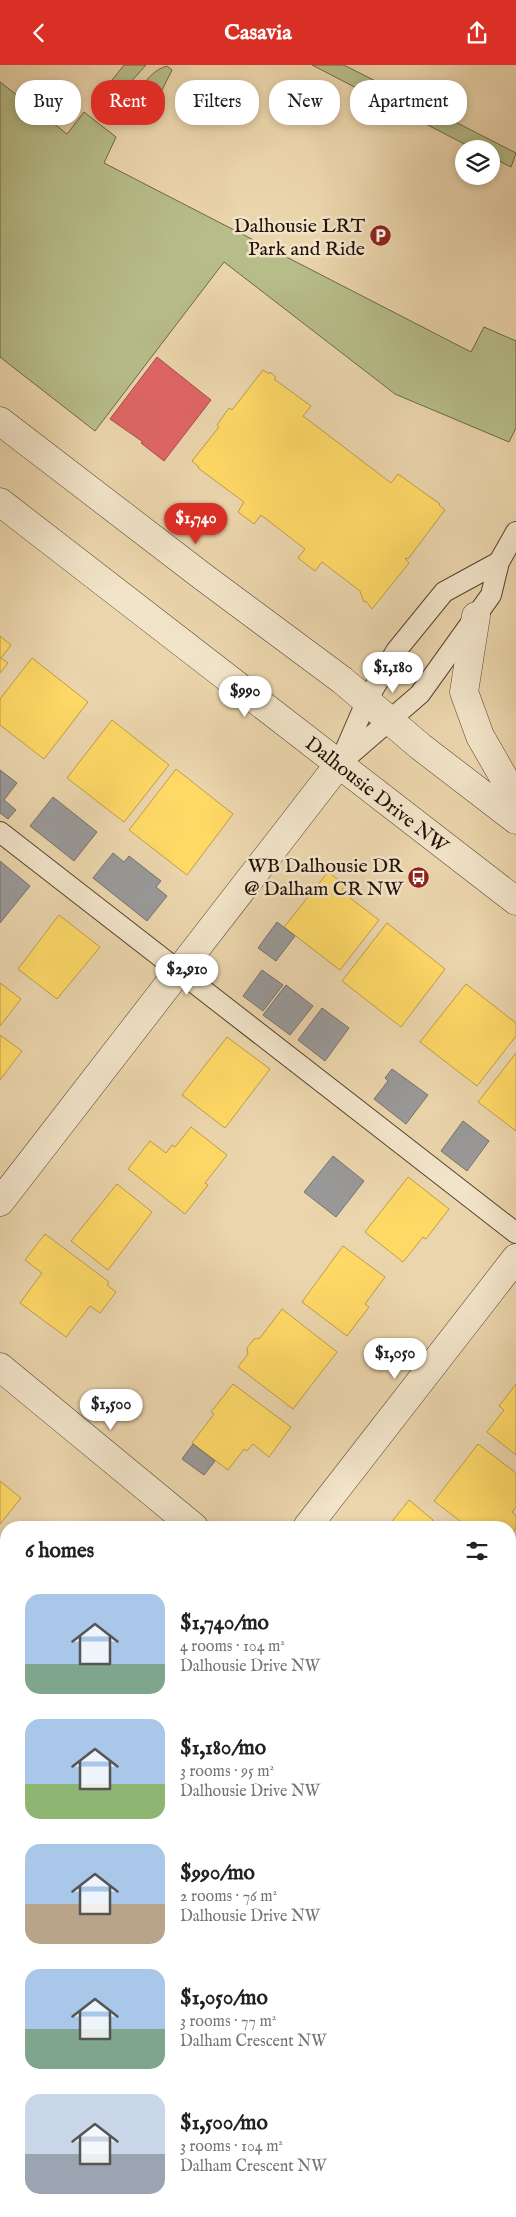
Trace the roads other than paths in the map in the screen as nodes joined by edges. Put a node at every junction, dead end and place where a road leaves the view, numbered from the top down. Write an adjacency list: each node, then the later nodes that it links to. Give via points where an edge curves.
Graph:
1 (0, 421): 6 (street)
2 (0, 502): 8 (street, Dalhousie Drive NW)
3 (516, 532): 4 (lane)
4 (498, 562): 5 (lane, via 491,595); 6 (lane, via 444,592 387,663)
5 (476, 616): 7 (lane, via 420,694); 9 (street, via 464,692 480,735)
6 (367, 700): 7 (street); 8 (lane)
7 (391, 721): 8 (lane); 10 (street)
8 (339, 764): 12 (street, Dalhousie Drive NW); 13 (street)
9 (516, 799)
10 (516, 820)
11 (0, 832): 13 (lane)
12 (516, 901)
13 (180, 971): 14 (street); 15 (lane)
14 (0, 1202)
15 (516, 1233)
16 (516, 1257): 19 (street)
17 (0, 1367): 18 (street)
18 (187, 1521)
19 (312, 1521)

